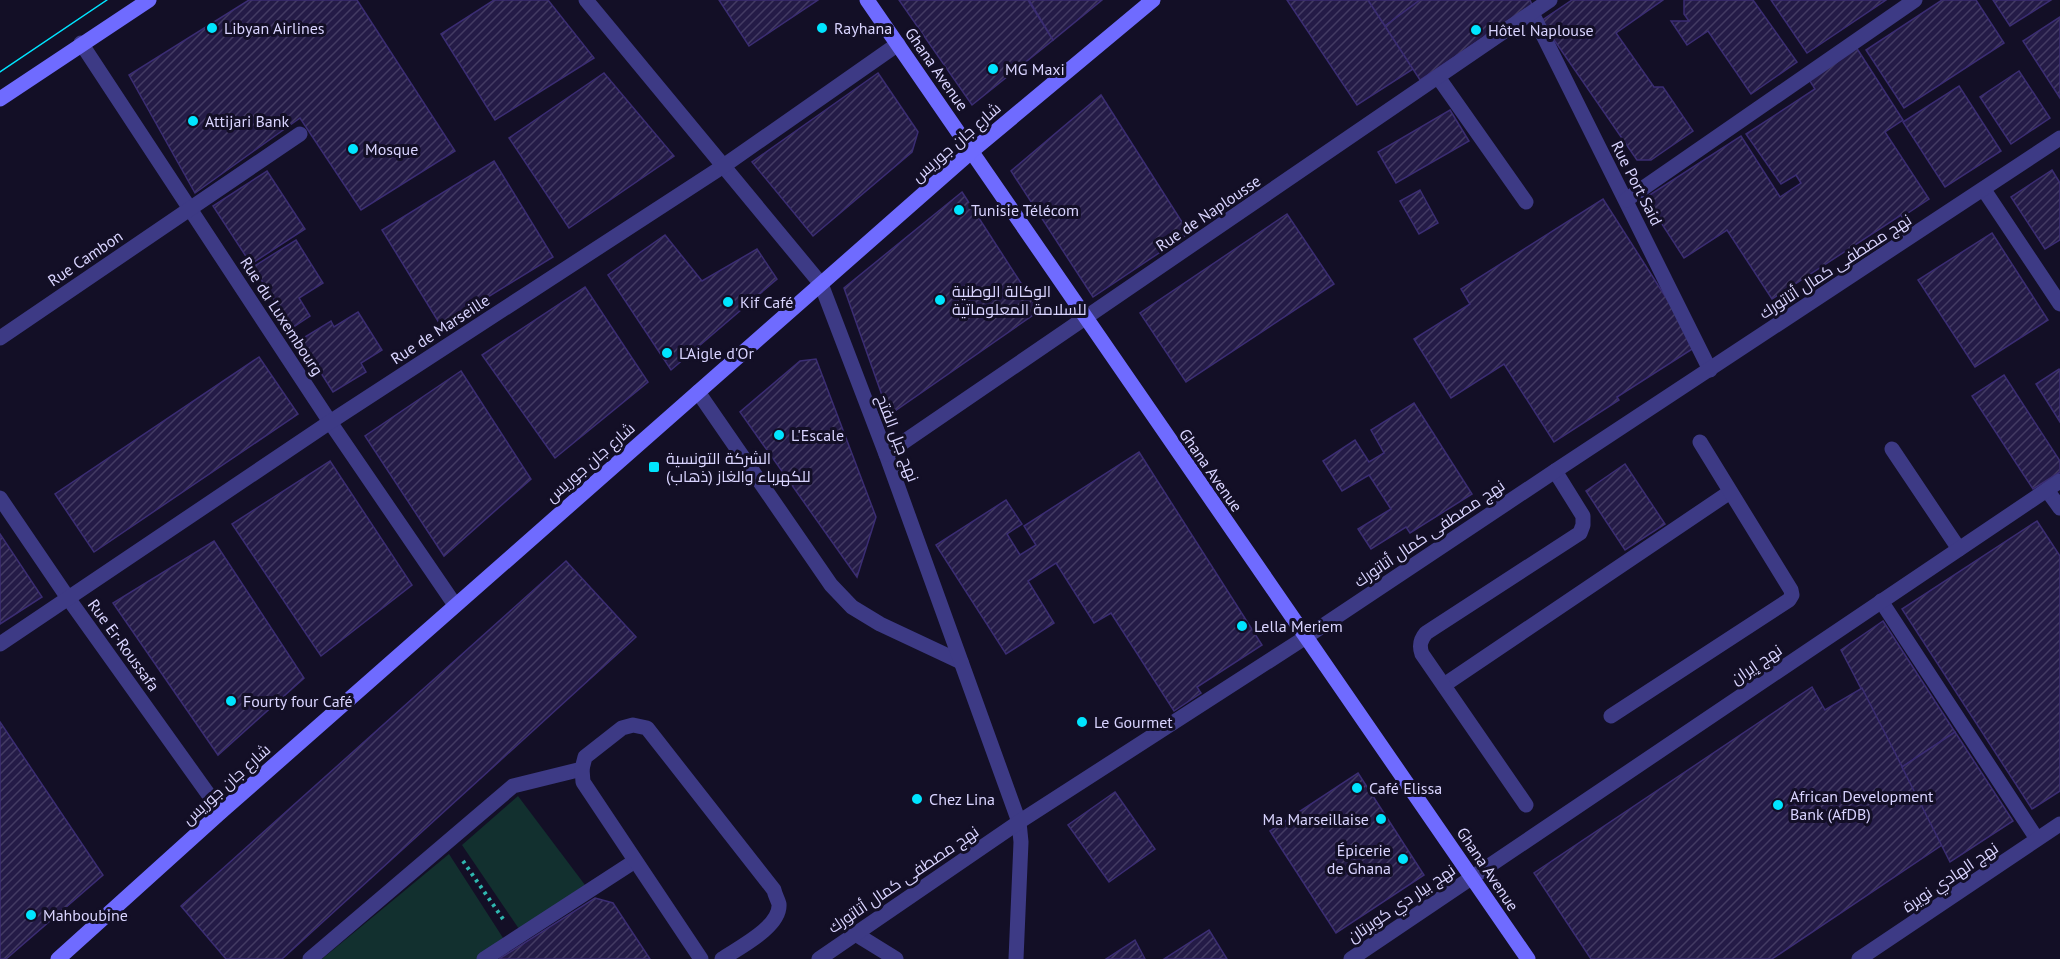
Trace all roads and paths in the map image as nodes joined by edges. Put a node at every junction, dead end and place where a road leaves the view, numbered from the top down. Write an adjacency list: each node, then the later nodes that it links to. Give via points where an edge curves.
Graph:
1 (149, 0): 8 (main road)
2 (586, 0): 15 (street, نهج جبل الفتح)
3 (867, 0): 9 (main road, Ghana Avenue)
4 (1153, 0): 14 (main road, شارع جان جوريس)
5 (1550, 0): 7 (street, Rue de Naplousse)
6 (1915, 0): 17 (street)
7 (1532, 13): 10 (street, Rue de Naplousse); 17 (street, Rue Port Said)
8 (81, 43): 11 (main road); 19 (street, Rue du Luxembourg)
9 (898, 44): 14 (main road, Ghana Avenue); 15 (street, Rue de Marseille)
10 (1438, 77): 18 (street); 22 (street, Rue de Naplousse)
11 (0, 99)
12 (300, 134): 19 (street, Rue Cambon)
13 (2060, 138): 16 (street, نهج مصطفى كمال أتاتورك)
14 (972, 151): 20 (main road, شارع جان جوريس); 22 (main road, Ghana Avenue)
15 (722, 166): 20 (street, نهج جبل الفتح); 26 (street, Rue de Marseille)
16 (1984, 190): 21 (street); 24 (street, نهج مصطفى كمال أتاتورك)
17 (1626, 200): 24 (street, Rue Port Said)
18 (1526, 202)
19 (190, 209): 23 (street, Rue Cambon); 26 (street, Rue du Luxembourg)
20 (821, 284): 25 (main road, شارع جان جوريس); 29 (street, نهج جبل الفتح)
21 (2060, 304)
22 (1087, 317): 29 (street, Rue de Naplousse); 39 (main road, Ghana Avenue)
23 (0, 338)
24 (1710, 370): 30 (street, نهج مصطفى كمال أتاتورك)
25 (698, 392): 38 (main road, شارع جان جوريس); 41 (street, via 831,585 852,607)
26 (330, 422): 36 (street, Rue de Marseille); 38 (street, Rue du Luxembourg)
27 (1700, 442): 32 (street)
28 (1892, 450): 35 (street)
29 (886, 454): 41 (street, نهج جبل الفتح)
30 (1554, 471): 39 (street, نهج مصطفى كمال أتاتورك); 42 (street, via 1583,516 1580,532 1422,638 1422,654)
31 (2054, 485): 34 (street); 35 (street, نهج إيران)
32 (1730, 492): 42 (street); 43 (street, via 1792,595)
33 (0, 498): 36 (street, Rue Er·Roussafa)
34 (2060, 508)
35 (1959, 549): 37 (street, نهج إيران)
36 (68, 598): 40 (street, Rue de Marseille); 46 (street, Rue Er·Roussafa)
37 (1881, 601): 49 (street); 52 (street, نهج إيران)
38 (455, 605): 46 (main road, شارع جان جوريس)
39 (1306, 637): 47 (street, نهج مصطفى كمال أتاتورك); 52 (main road, Ghana Avenue)
40 (0, 644)
41 (961, 662): 47 (street, نهج جبل الفتح)
42 (1444, 685): 45 (street)
43 (1611, 716)
44 (582, 769): 50 (street, via 513,786); 51 (street, via 583,782); 59 (street, via 585,757 622,728 647,728 774,890 779,905 776,920)
45 (1526, 805)
46 (221, 812): 55 (main road, شارع جان جوريس)
47 (1019, 822): 53 (street, نهج مصطفى كمال أتاتورك); 62 (street, نهج جبل الفتح)
48 (2060, 824): 49 (street, نهج الهادي نويرة)
49 (2037, 839): 65 (street, نهج الهادي نويرة)
50 (449, 840): 54 (path); 56 (street)
51 (635, 861): 54 (street); 58 (street)
52 (1472, 876): 63 (street, نهج بيار دي كوبرتان); 64 (main road, Ghana Avenue)
53 (854, 933): 60 (street, نهج مصطفى كمال أتاتورك); 61 (street)
54 (516, 939): 57 (street)
55 (57, 959)
56 (310, 959)
57 (484, 959)
58 (701, 959)
59 (722, 959)
60 (819, 959)
61 (896, 959)
62 (1016, 959)
63 (1351, 959)
64 (1528, 959)
65 (1859, 959)

